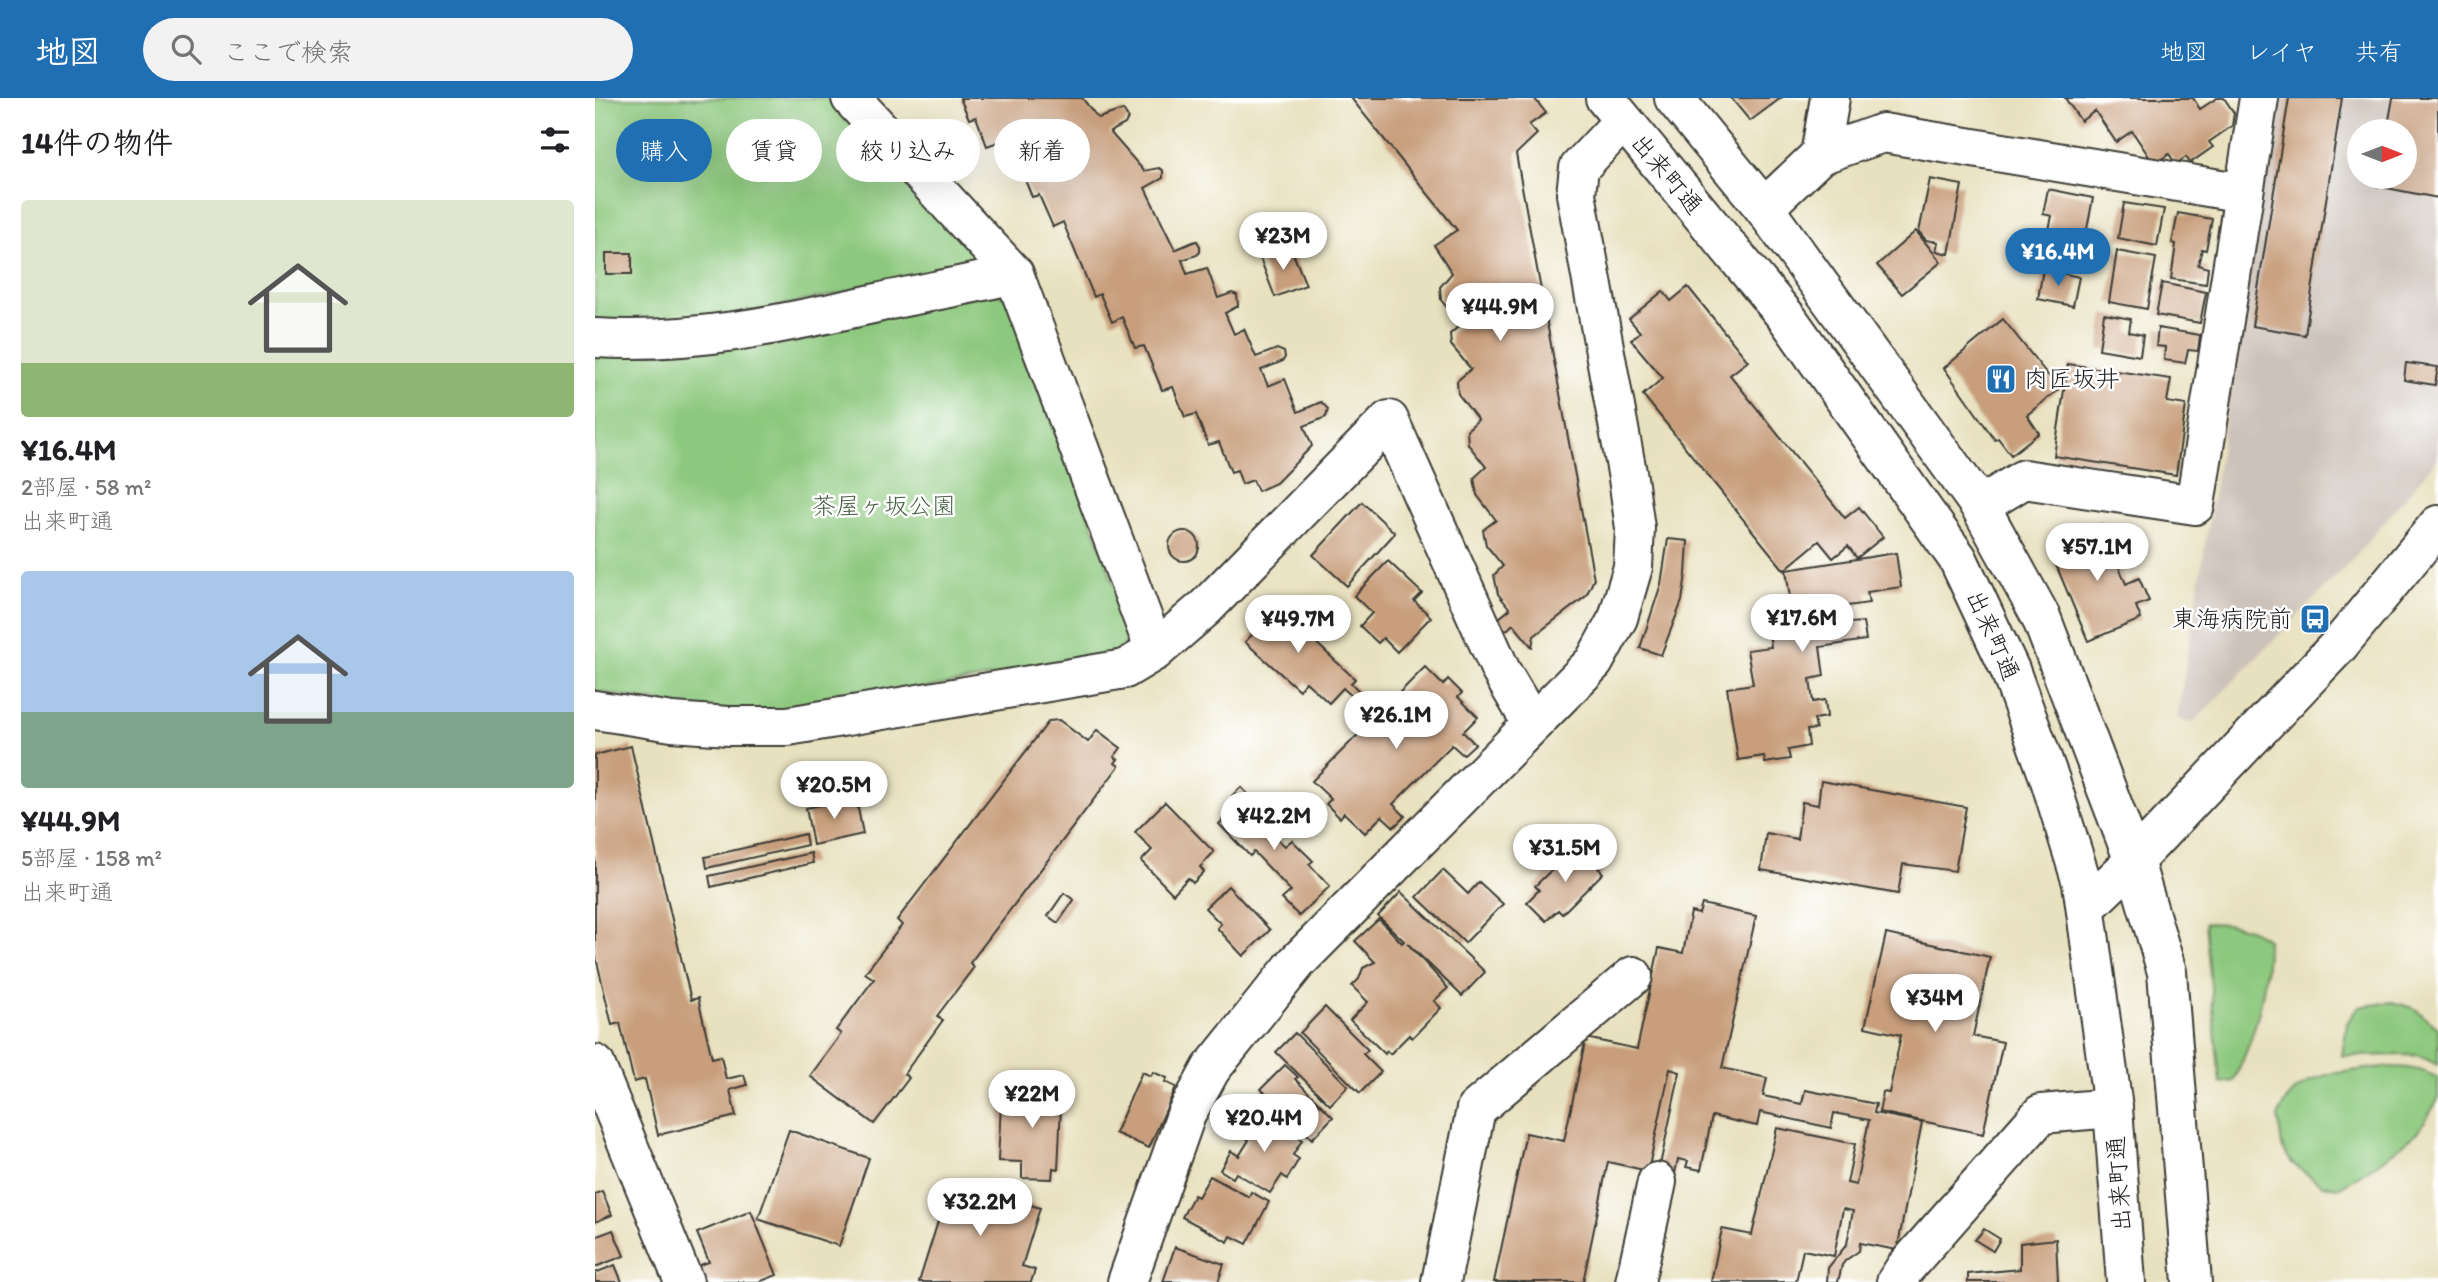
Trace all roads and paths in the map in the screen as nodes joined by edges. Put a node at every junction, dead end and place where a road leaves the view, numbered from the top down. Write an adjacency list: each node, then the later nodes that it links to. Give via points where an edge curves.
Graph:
1 (851, 98): 9 (street)
2 (1674, 98): 8 (street, 出来町通)
3 (1830, 98): 6 (street)
4 (2259, 98): 7 (street)
5 (1614, 109): 15 (street, via 1579,168 1576,194 1628,478 1635,528 1633,567 1618,618 1594,662); 17 (street, 出来町通, via 1789,319 1958,559 2010,670 2050,780)
6 (1820, 155): 7 (street, via 1883,133); 8 (street)
7 (2244, 193): 11 (street, via 2195,505 2024,479)
8 (1765, 208): 11 (street, 出来町通)
9 (1014, 274): 10 (street, via 772,326 653,340); 13 (street)
10 (595, 338)
11 (1980, 506): 16 (street, 出来町通, via 2041,617)
12 (2438, 525): 16 (street, via 2340,644)
13 (1155, 651): 14 (street, via 1125,669 788,726 672,722); 15 (street, via 1206,607 1389,420 1501,671)
14 (595, 710)
15 (1532, 724): 23 (street, via 1297,962 1211,1069 1186,1115)
16 (2134, 861): 17 (street); 28 (street, 出来町通, via 2167,972)
17 (2086, 907): 20 (street, 出来町通)
18 (1633, 976): 24 (street, via 1476,1109)
19 (595, 1064): 22 (street)
20 (2113, 1108): 26 (street, via 2041,1114); 27 (street, 出来町通)
21 (1657, 1182): 25 (street)
22 (684, 1282)
23 (1127, 1282)
24 (1441, 1282)
25 (1635, 1282)
26 (1896, 1282)
27 (2126, 1282)
28 (2192, 1282)

